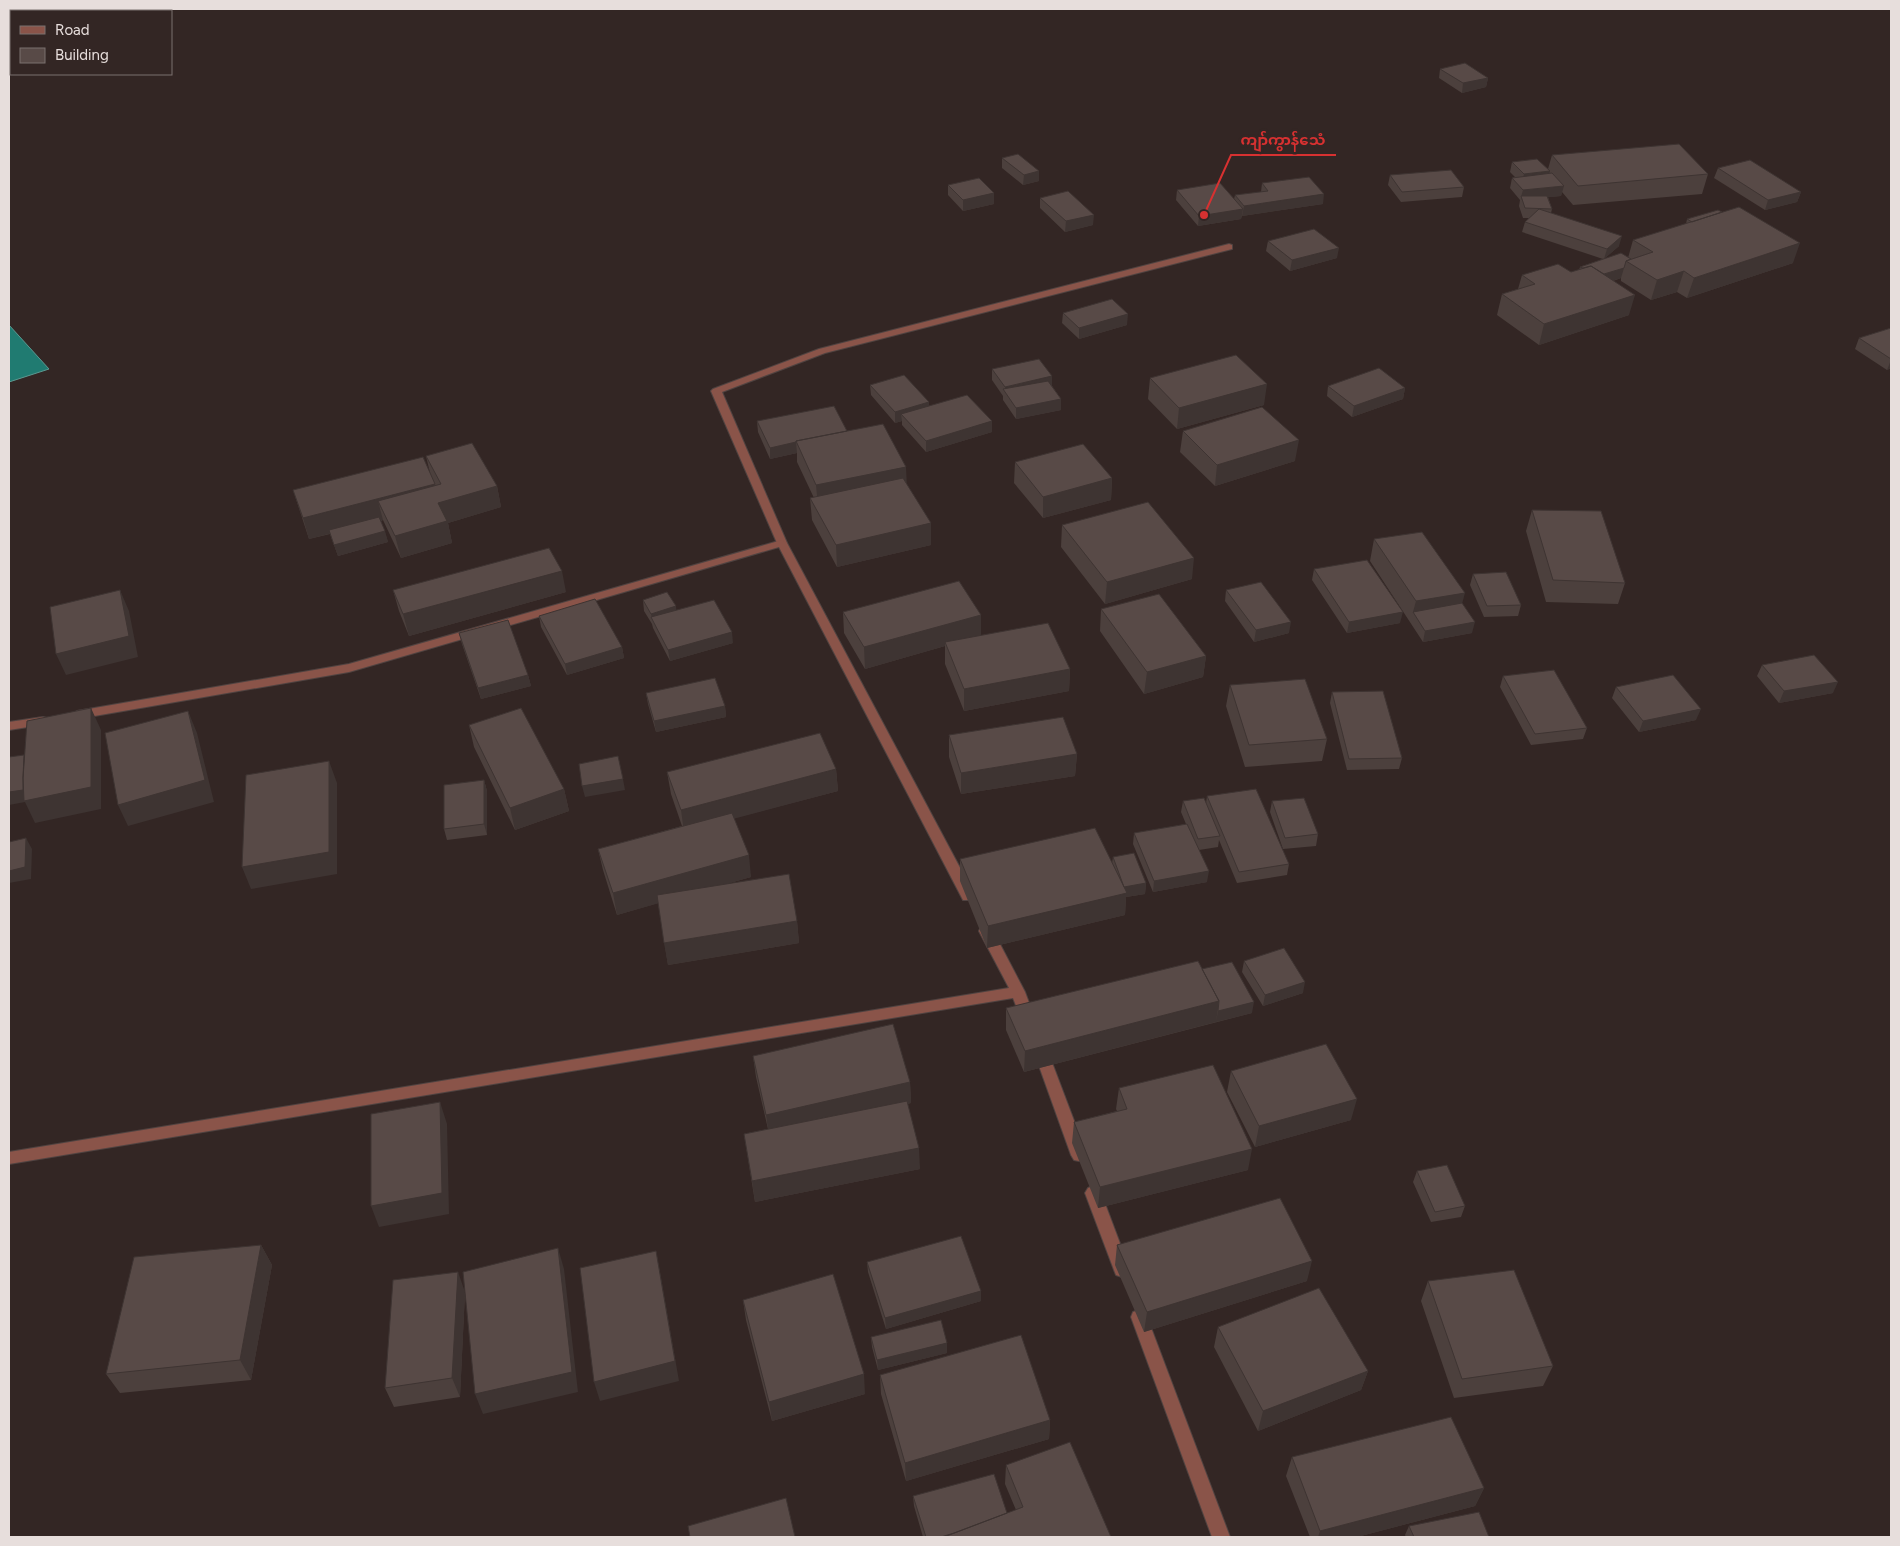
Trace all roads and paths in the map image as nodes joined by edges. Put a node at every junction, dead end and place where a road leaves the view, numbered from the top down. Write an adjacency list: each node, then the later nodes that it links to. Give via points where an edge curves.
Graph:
1 (1229, 247): 2 (street, via 822,351 716,391)
2 (782, 543): 3 (street, via 349,668); 4 (street)
3 (9, 726)
4 (1018, 992): 5 (street); 6 (street)
5 (9, 1158)
6 (1128, 1288)
7 (1135, 1306): 8 (street)
8 (1221, 1537)

